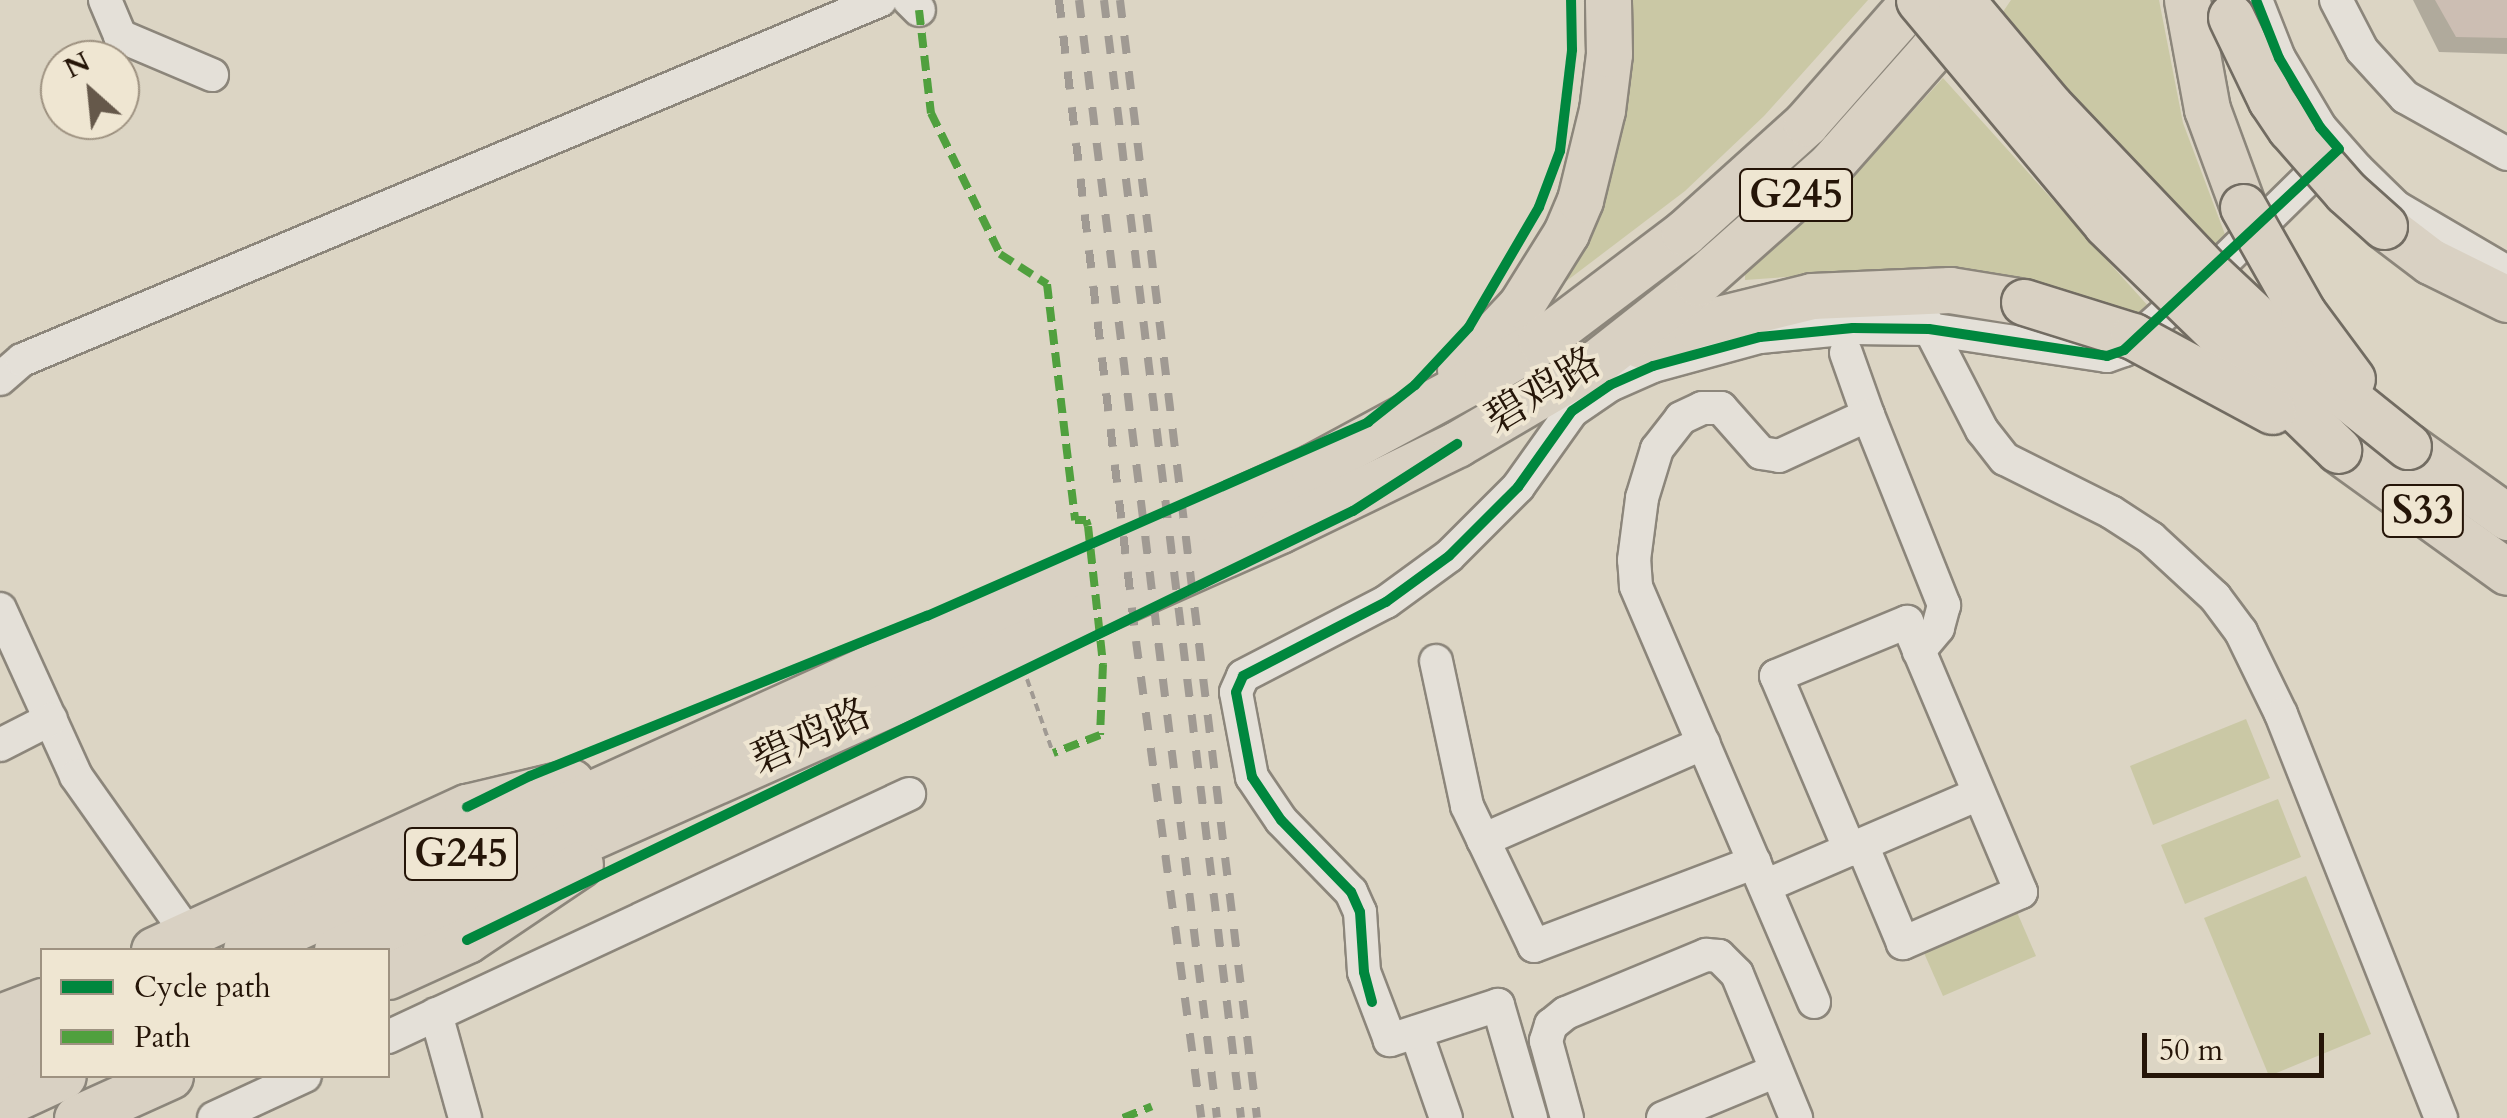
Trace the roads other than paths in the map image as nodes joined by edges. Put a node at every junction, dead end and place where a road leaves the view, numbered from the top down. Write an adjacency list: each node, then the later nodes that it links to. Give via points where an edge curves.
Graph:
1 (105, 0): 8 (street, via 120,36)
2 (881, 0): 19 (street, via 22,360)
3 (1608, 0): 22 (highway, via 1602,110 1566,232 1494,337)
4 (1916, 0): 22 (highway, 碧鸡路 / G245, via 1806,123 1684,233 1541,341); 24 (highway, bridge, via 2106,224)
5 (1965, 0): 18 (highway, 碧鸡路 / G245, via 1931,51 1831,164 1697,284); 23 (highway, bridge, via 2050,106 2213,277 2308,366)
6 (2336, 0): 10 (street, via 2362,50 2404,97)
7 (2218, 8): 9 (street, via 2279,58); 13 (highway, bridge, via 2271,100 2346,192 2430,261); 23 (highway, bridge, via 2217,141 2271,262 2345,371)
8 (212, 74)
9 (2339, 149): 11 (street); 12 (street, via 2396,207)
10 (2507, 154)
11 (2218, 266)
12 (2507, 272)
13 (2507, 300)
14 (1920, 310): 15 (street, via 2106,356 2124,350); 17 (street); 18 (highway, via 1812,296 1694,324); 24 (highway, bridge, via 1950,290 2101,323 2172,354); 64 (street, via 1982,430 2005,458 2151,538 2216,598 2241,632 2281,714)
15 (2169, 310)
16 (1846, 353): 21 (street)
17 (1680, 357): 20 (street); 47 (street, via 1610,385 1572,411 1518,487 1448,556 1386,602 1243,676 1237,687 1245,755 1264,800 1337,873 1360,912 1364,972 1390,1040)
18 (1597, 362): 33 (highway, 碧鸡路 / G245, via 1456,444 1280,530)
19 (0, 378)
20 (1702, 408): 21 (street, via 1721,408 1761,454 1778,456); 31 (street, via 1681,418 1657,449 1634,560 1636,586)
21 (1868, 415): 28 (street, via 1944,605 1938,628)
22 (1407, 418): 33 (highway, 碧鸡路 / G245)
23 (2408, 446): 25 (highway, S33)
24 (2338, 450): 26 (highway, S33)
25 (2507, 518)
26 (2507, 572)
27 (0, 610): 30 (street)
28 (1919, 651): 35 (street); 37 (street, via 1906,622 1776,676)
29 (1436, 660): 36 (street, via 1467,806)
30 (50, 719): 32 (street); 39 (street)
31 (1704, 743): 36 (street); 38 (street)
32 (0, 744)
33 (683, 774): 39 (highway, via 467,807); 40 (highway, G245); 41 (highway, G245); 42 (highway, via 467,940)
34 (909, 794): 45 (street)
35 (1980, 794): 37 (street); 37 (street, via 2020,892 1936,928 1903,942)
36 (1483, 840): 38 (street, via 1534,946)
37 (1856, 847): 38 (street)
38 (1760, 874): 44 (street)
39 (171, 942)
40 (251, 948)
41 (341, 948)
42 (390, 975)
43 (40, 1002): 46 (highway)
44 (1814, 1002)
45 (436, 1014): 48 (street); 58 (street)
46 (0, 1017)
47 (1416, 1032): 59 (street); 60 (street, via 1498,1005)
48 (390, 1036)
49 (40, 1043): 50 (highway)
50 (0, 1060)
51 (1776, 1070): 61 (street, via 1737,974 1706,954 1551,1025 1546,1041); 62 (street); 63 (street)
52 (60, 1078): 55 (highway)
53 (166, 1078): 56 (highway)
54 (301, 1078): 57 (street)
55 (0, 1105)
56 (78, 1118)
57 (214, 1118)
58 (465, 1118)
59 (1446, 1118)
60 (1531, 1118)
61 (1567, 1118)
62 (1663, 1118)
63 (1796, 1118)
64 (2440, 1118)

